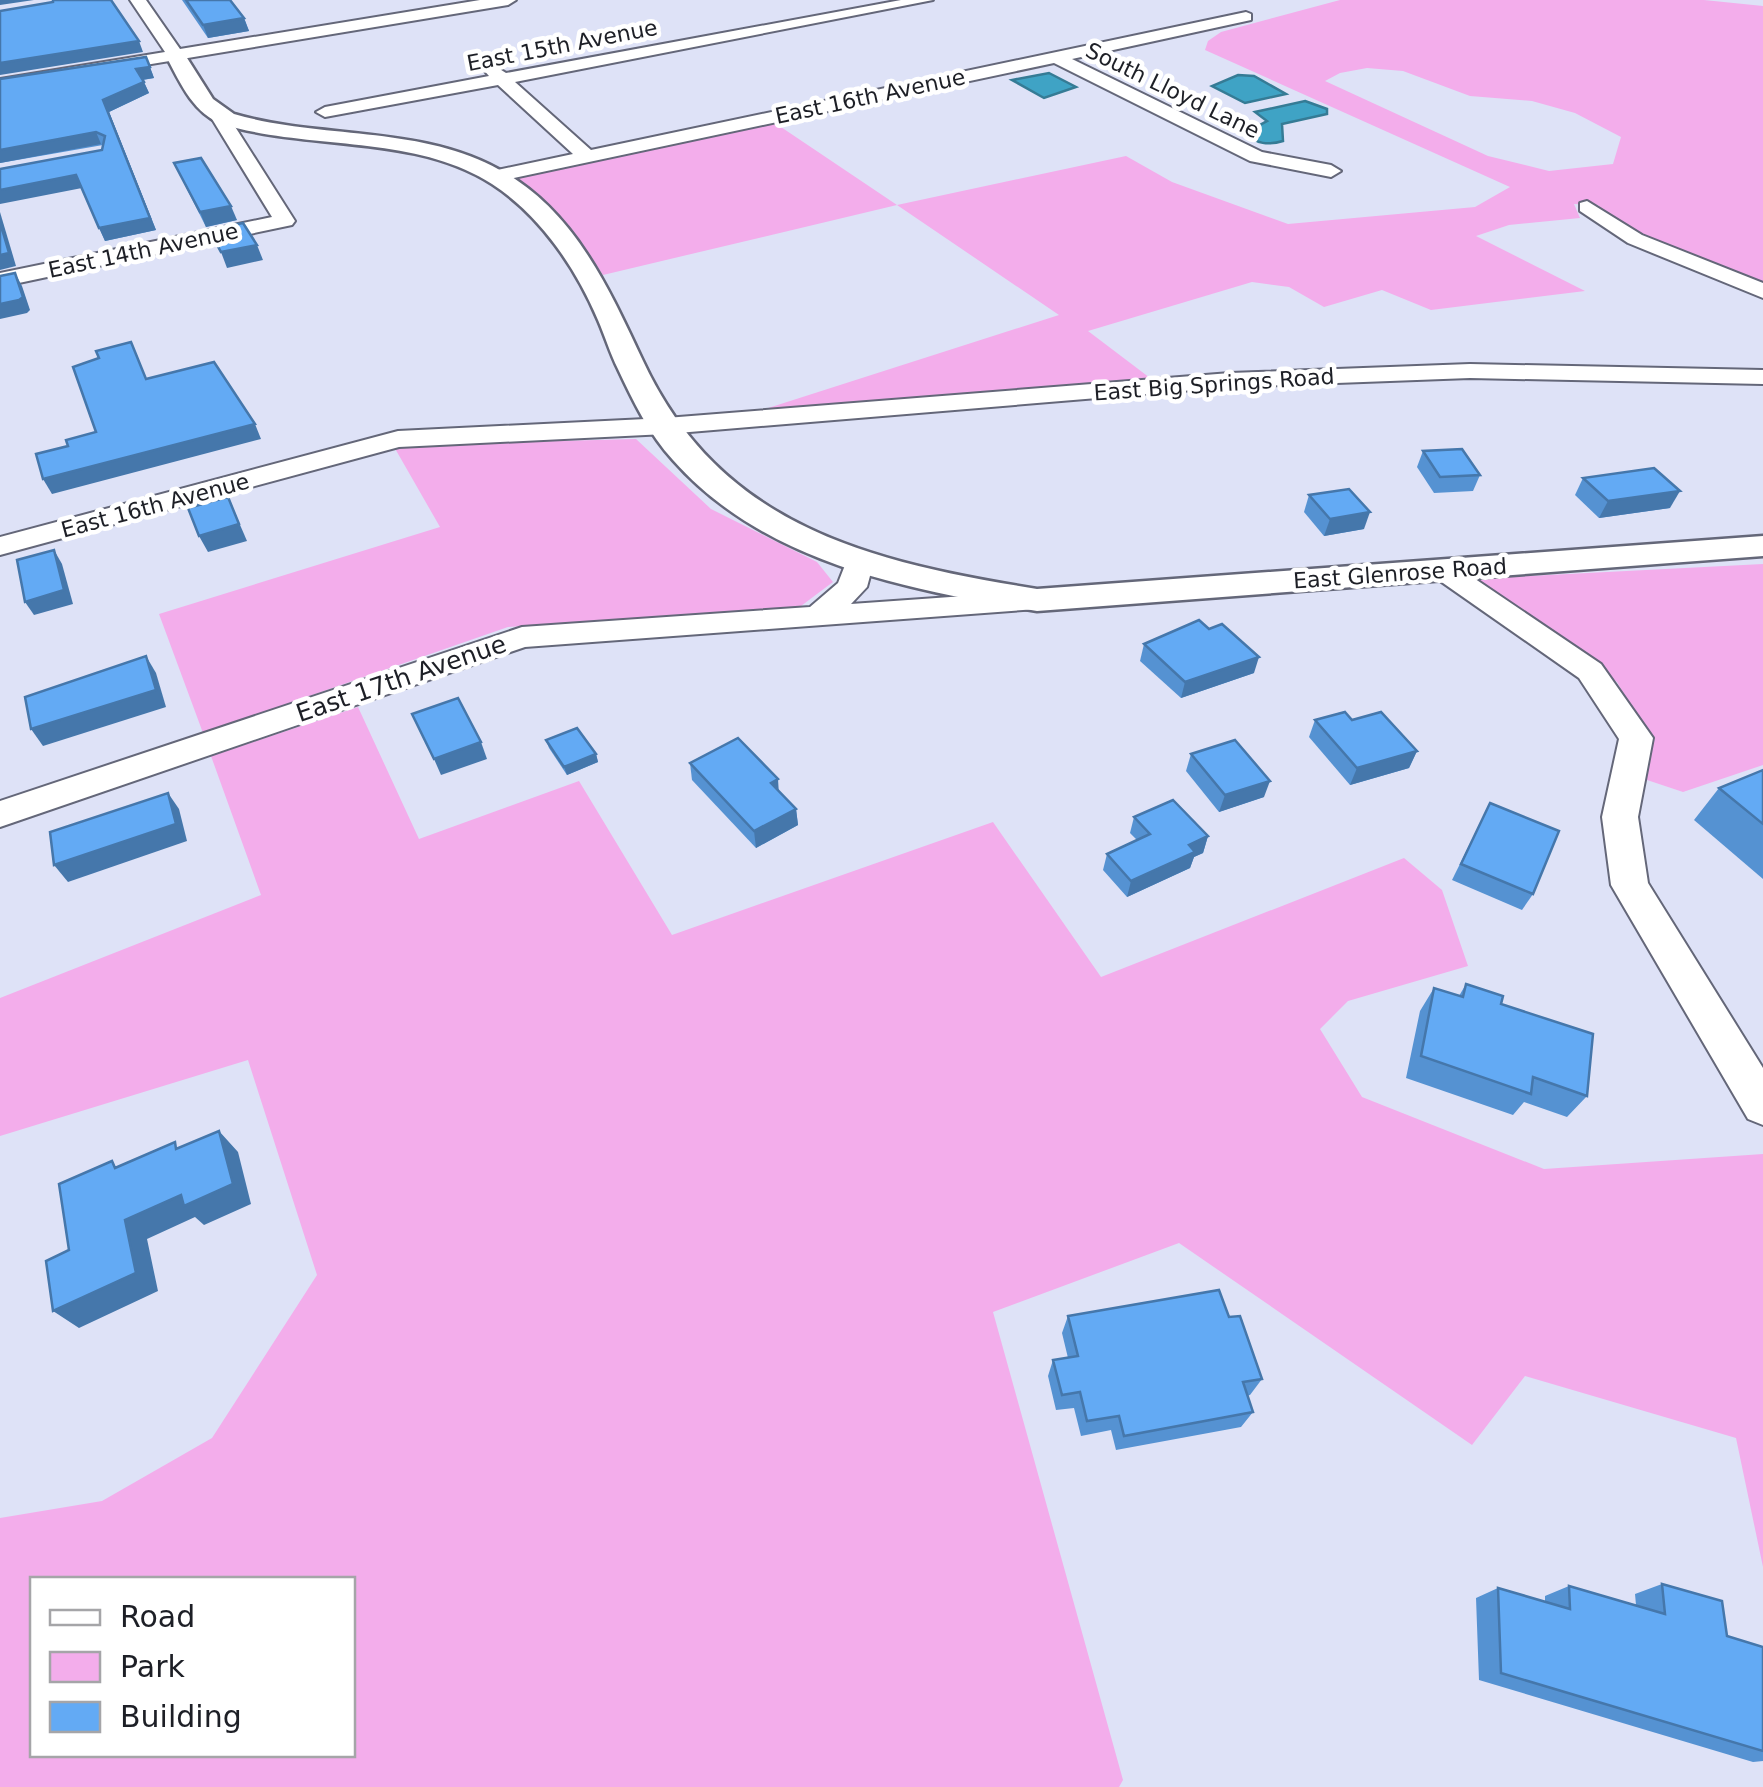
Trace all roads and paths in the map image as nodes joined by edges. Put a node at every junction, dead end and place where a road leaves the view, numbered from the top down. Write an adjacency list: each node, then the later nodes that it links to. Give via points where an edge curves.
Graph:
1 (138, 0): 5 (street)
2 (508, 0): 5 (street)
3 (925, 0): 8 (street, East 15th Avenue)
4 (1219, 6): 6 (street, East 16th Avenue, via 1246,17)
5 (175, 54): 9 (street); 11 (street)
6 (1056, 57): 12 (street, East 16th Avenue); 13 (street, South Lloyd Lane, via 1258,157)
7 (484, 64): 8 (street)
8 (502, 79): 10 (street, East 15th Avenue); 12 (street)
9 (0, 84)
10 (325, 112)
11 (218, 114): 14 (street, via 372,142); 16 (street, East 14th Avenue, via 286,220)
12 (587, 156): 14 (street, East 16th Avenue)
13 (1331, 170)
14 (495, 176): 19 (street, East Glenrose Road, via 538,208 564,240)
15 (1587, 207): 17 (street, via 1635,239)
16 (0, 280)
17 (1763, 291)
18 (1763, 378): 19 (street, East Big Springs Road, via 1470,371 1230,380)
19 (666, 426): 20 (street, East 16th Avenue, via 398,439); 22 (street, East Glenrose Road, via 710,481 801,537)
20 (0, 546)
21 (1763, 546): 23 (street, East Glenrose Road)
22 (860, 561): 24 (street, East Glenrose Road); 25 (street, via 852,587)
23 (1443, 570): 24 (street, East Glenrose Road); 27 (street, via 1590,671 1636,738 1620,817 1630,885)
24 (1037, 600): 25 (street, East 17th Avenue)
25 (817, 617): 26 (street, East 17th Avenue, via 522,636)
26 (0, 814)
27 (1763, 1106)

